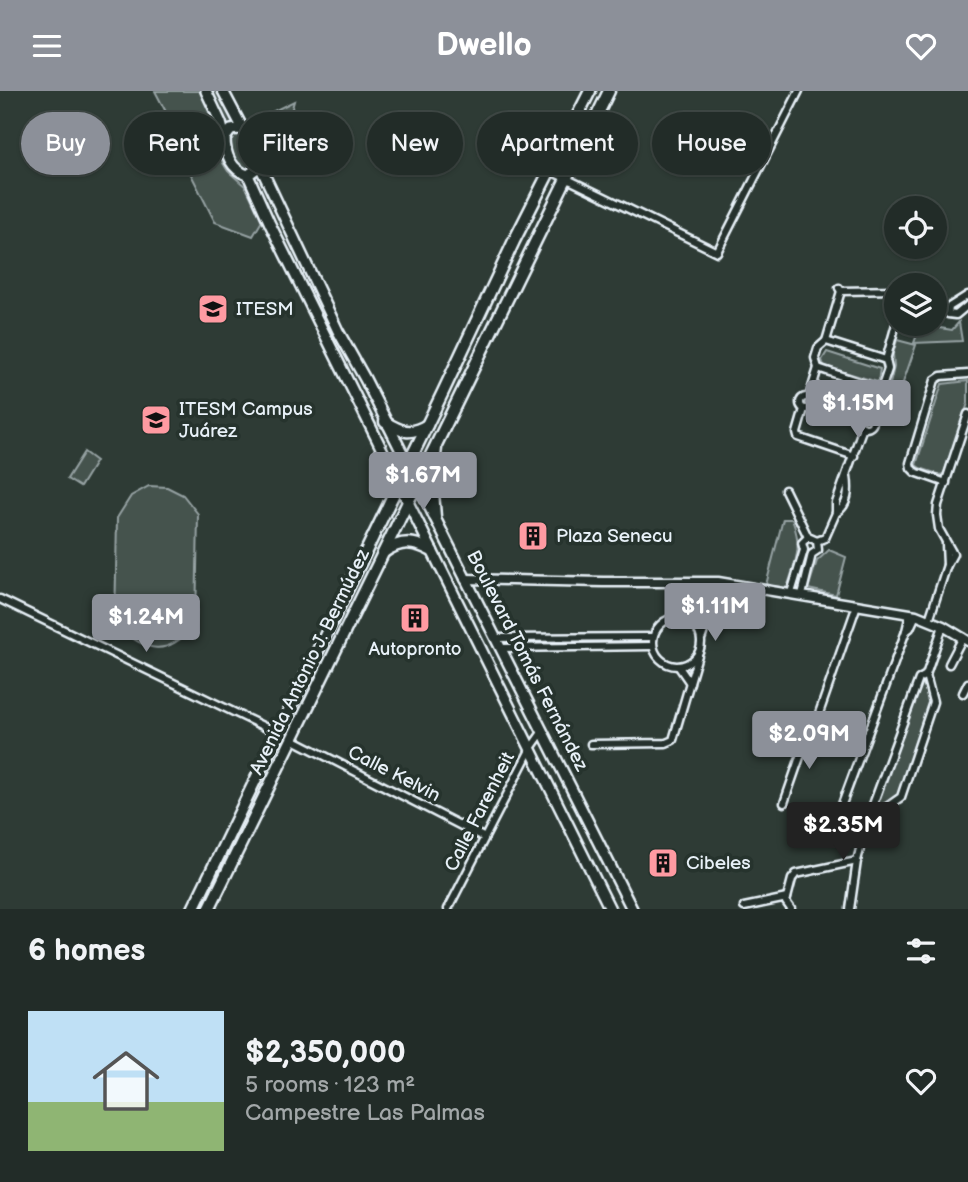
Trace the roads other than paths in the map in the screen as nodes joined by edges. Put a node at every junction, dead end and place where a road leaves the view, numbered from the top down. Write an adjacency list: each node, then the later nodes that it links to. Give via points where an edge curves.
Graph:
1 (206, 91): 10 (main road)
2 (223, 91): 8 (main road)
3 (590, 91): 6 (main road, Avenida Antonio J. Bermúdez)
4 (609, 91): 7 (main road, Avenida Antonio J. Bermúdez)
5 (799, 91): 17 (street, via 717,252)
6 (579, 112)
7 (598, 112)
8 (238, 120)
9 (238, 130): 10 (main road)
10 (225, 138): 11 (main road, via 226,150)
11 (238, 169)
12 (248, 175): 24 (main road, Boulevard Tomás Fernández)
13 (264, 175): 22 (main road, Boulevard Tomás Fernández)
14 (549, 175): 31 (main road, Avenida Antonio J. Bermúdez)
15 (560, 175): 17 (street)
16 (567, 175): 17 (main road, Avenida Antonio J. Bermúdez)
17 (566, 178): 32 (main road, Avenida Antonio J. Bermúdez)
18 (884, 290): 23 (street, via 840,289)
19 (968, 295): 20 (street, via 949,307 948,314 956,315)
20 (968, 305)
21 (893, 336): 25 (street)
22 (343, 341): 24 (main road); 30 (main road, Boulevard Tomás Fernández)
23 (826, 341): 25 (street); 26 (street, via 815,358)
24 (331, 348): 37 (main road, Boulevard Tomás Fernández)
25 (886, 360): 28 (street, via 888,369)
26 (818, 368): 28 (street); 33 (street, via 809,397 800,400 804,409 798,437)
27 (968, 374): 36 (street, via 935,380 910,463 915,472)
28 (877, 388): 33 (street, via 869,415 860,418 863,427)
29 (968, 414): 36 (street)
30 (385, 422): 31 (main road, via 407,432); 34 (main road, Boulevard Tomás Fernández)
31 (428, 425): 34 (main road, Avenida Antonio J. Bermúdez)
32 (437, 440): 35 (main road, Avenida Antonio J. Bermúdez); 40 (main road, via 432,480)
33 (854, 456): 44 (street, via 843,507 826,537)
34 (407, 465): 35 (main road, Boulevard Tomás Fernández); 37 (main road, Avenida Antonio J. Bermúdez)
35 (416, 482): 39 (main road, Avenida Antonio J. Bermúdez); 40 (main road, Boulevard Tomás Fernández)
36 (946, 483): 57 (street, via 937,516 947,565)
37 (398, 484): 39 (main road, Boulevard Tomás Fernández); 77 (main road, Avenida Antonio J. Bermúdez)
38 (785, 490): 43 (street)
39 (407, 502): 42 (main road, Boulevard Tomás Fernández); 48 (main road, Avenida Antonio J. Bermúdez)
40 (435, 517): 41 (main road, Boulevard Tomás Fernández)
41 (440, 528): 42 (main road, via 429,526); 49 (main road, Boulevard Tomás Fernández)
42 (424, 535): 45 (main road, Boulevard Tomás Fernández)
43 (808, 537): 44 (street); 46 (street)
44 (817, 541): 47 (street, via 818,550)
45 (432, 551): 48 (main road, via 410,542 396,543); 81 (main road, Boulevard Tomás Fernández)
46 (804, 551): 47 (street); 50 (street)
47 (812, 554): 51 (street)
48 (381, 555): 79 (main road, Avenida Antonio J. Bermúdez)
49 (465, 579): 50 (street, via 701,581); 61 (main road, Boulevard Tomás Fernández)
50 (791, 593): 51 (street)
51 (802, 595): 54 (street)
52 (0, 599): 77 (street)
53 (713, 599): 55 (street)
54 (857, 604): 56 (street); 73 (street)
55 (710, 610): 58 (street); 63 (street)
56 (913, 614): 57 (street); 83 (street)
57 (929, 620): 59 (street)
58 (689, 621): 60 (street, via 665,621); 63 (street)
59 (943, 626): 62 (street); 69 (street)
60 (653, 637): 61 (street); 64 (street)
61 (496, 638): 65 (main road, Boulevard Tomás Fernández)
62 (966, 639): 67 (street)
63 (702, 640): 66 (street)
64 (653, 646): 65 (street); 68 (street, via 657,658)
65 (501, 648): 75 (main road, Boulevard Tomás Fernández)
66 (698, 655): 68 (street); 70 (street)
67 (949, 664)
68 (680, 667): 70 (street)
69 (926, 675): 84 (street, via 919,679); 84 (street, via 933,702 901,797)
70 (690, 683): 80 (street, via 673,740)
71 (968, 683): 72 (street)
72 (963, 694)
73 (817, 719): 74 (street, via 824,723); 76 (street, via 810,722)
74 (824, 730): 76 (street, via 818,735); 78 (street)
75 (543, 731): 81 (street, Calle Farenheit); 93 (main road, Boulevard Tomás Fernández)
76 (809, 731): 82 (street)
77 (279, 734): 89 (main road, Avenida Antonio J. Bermúdez)
78 (833, 734)
79 (292, 739): 85 (street, Calle Kelvin); 90 (main road, Avenida Antonio J. Bermúdez)
80 (591, 744)
81 (531, 748): 85 (street, Calle Farenheit); 92 (main road, Boulevard Tomás Fernández)
82 (784, 803)
83 (841, 807)
84 (867, 821): 86 (street)
85 (483, 837): 91 (street, Calle Farenheit)
86 (857, 861): 87 (street, via 796,874); 95 (street)
87 (787, 898): 88 (street); 94 (street)
88 (744, 907)
89 (194, 908)
90 (209, 909)
91 (448, 909)
92 (610, 909)
93 (632, 909)
94 (791, 909)
95 (850, 909)

